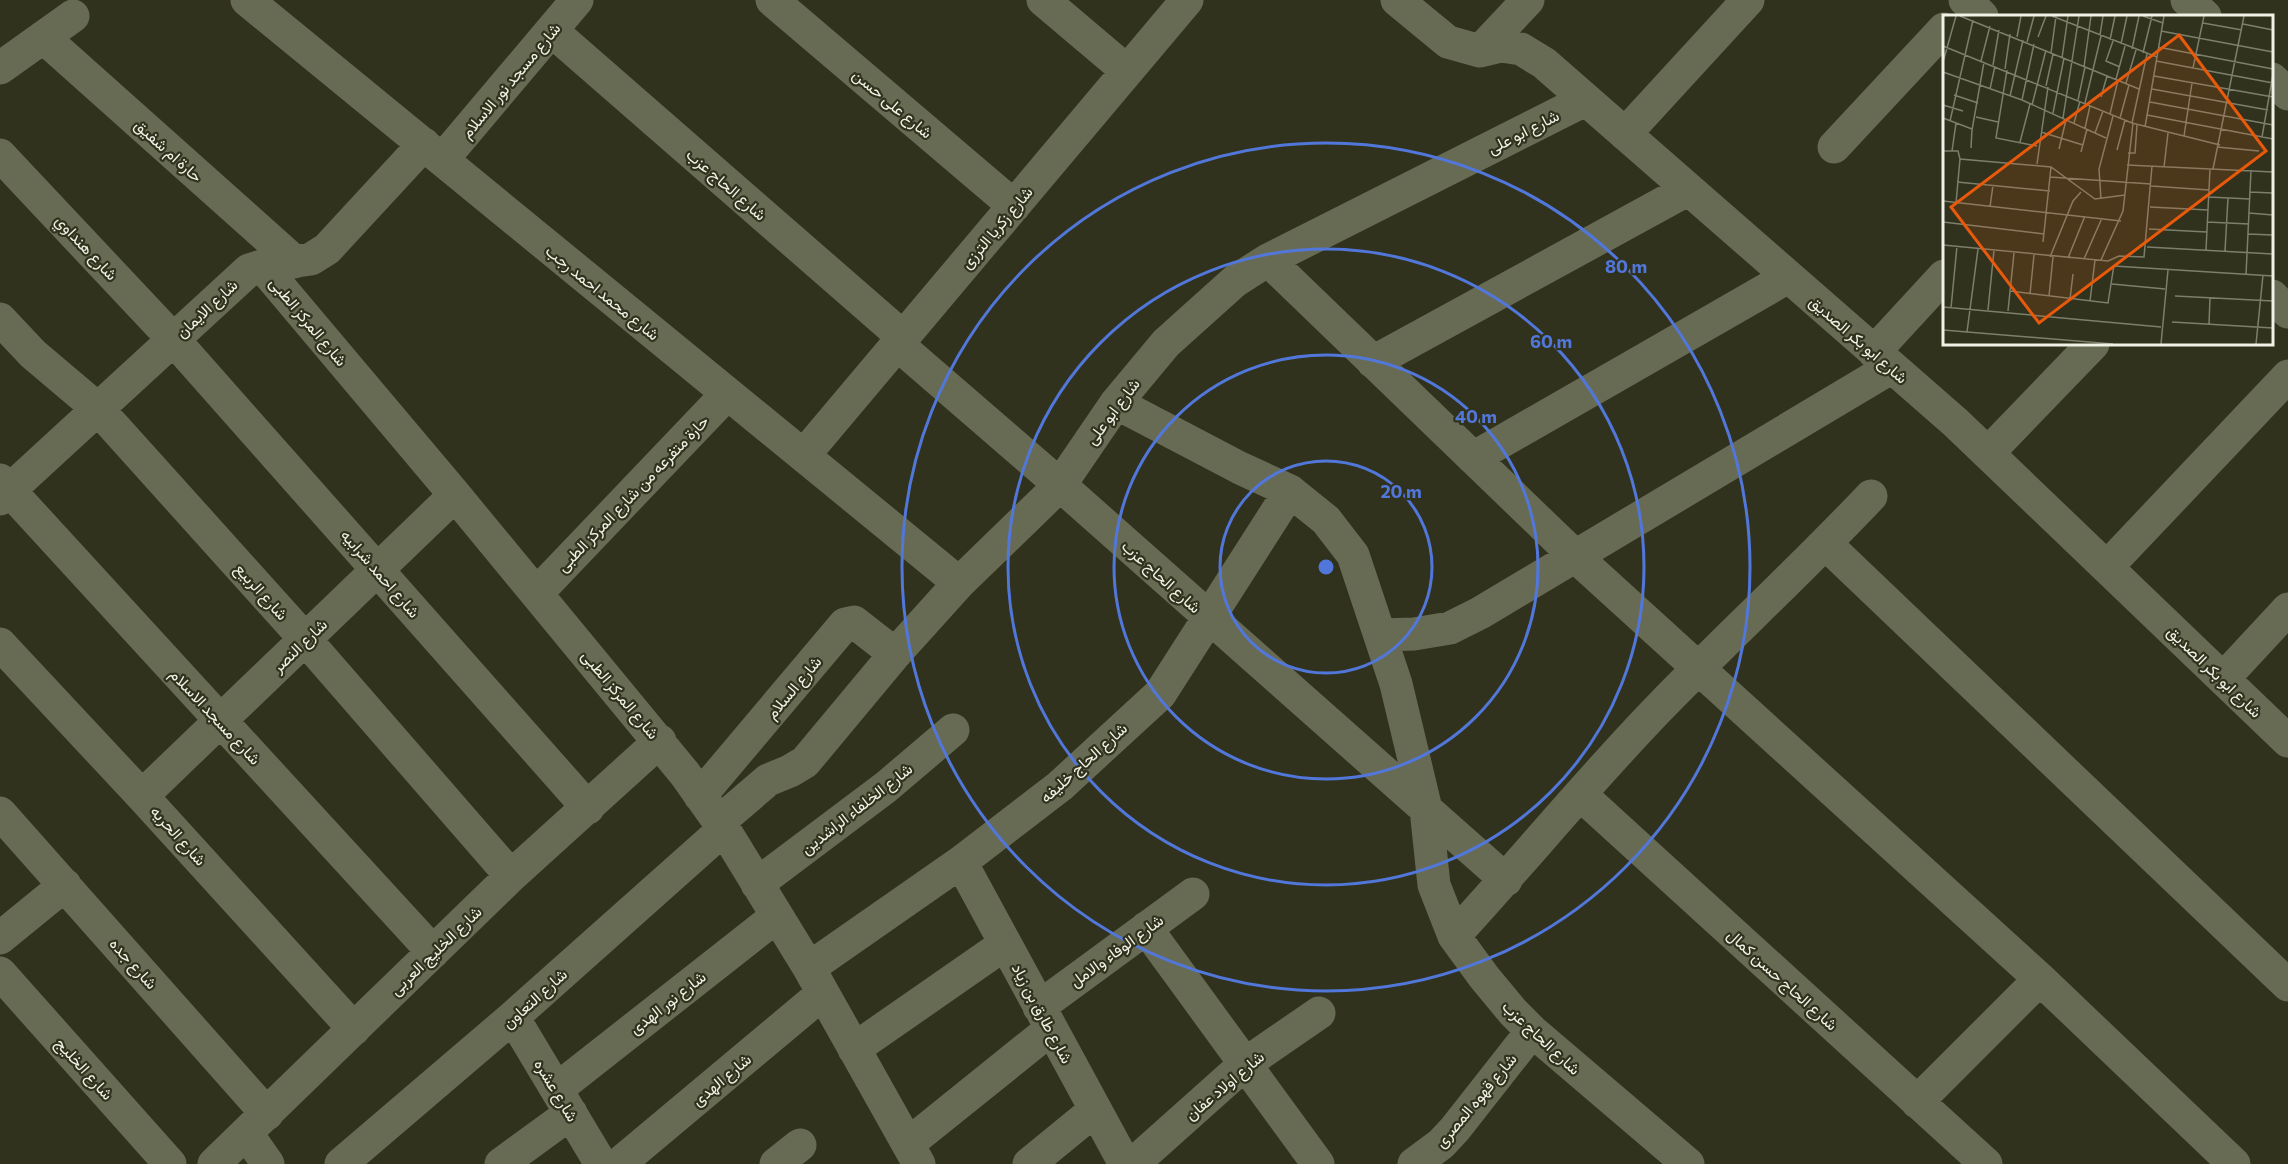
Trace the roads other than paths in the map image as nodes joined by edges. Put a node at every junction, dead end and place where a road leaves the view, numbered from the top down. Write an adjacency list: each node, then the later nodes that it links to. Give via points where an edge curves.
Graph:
1 (248, 0): 23 (street, شارع محمد احمد رجب)
2 (577, 0): 13 (street, شارع مسجد نور الاسلام)
3 (772, 0): 26 (street, شارع على حسن)
4 (1043, 0): 17 (street)
5 (1187, 0): 17 (street, شارع زكريا الترزى)
6 (1397, 0): 15 (street, شارع ابو بكر الصديق, via 1448,42)
7 (1528, 0): 15 (street)
8 (1748, 0): 21 (street)
9 (2187, 0): 10 (street)
10 (2204, 15)
11 (73, 16): 14 (street)
12 (1943, 30): 22 (street)
13 (552, 31): 23 (street, شارع مسجد نور الاسلام); 36 (street, شارع الحاج عزب)
14 (43, 37): 16 (street); 28 (street, حارة ام شفيق)
15 (1480, 51): 20 (street, شارع ابو بكر الصديق, via 1501,46 1521,49 1544,63)
16 (0, 68)
17 (1127, 71): 26 (street, شارع زكريا الترزى)
18 (2273, 81): 19 (street)
19 (2288, 94)
20 (1585, 100): 21 (street, شارع ابو بكر الصديق); 27 (street, شارع ابو على)
21 (1624, 134): 25 (street, شارع ابو بكر الصديق)
22 (1834, 147)
23 (433, 152): 28 (street, شارع الايمان, via 327,249 311,259); 41 (street, شارع محمد احمد رجب)
24 (0, 155): 35 (street, شارع هنداوي)
25 (1687, 190): 30 (street, شارع ابو بكر الصديق); 39 (street)
26 (1014, 206): 36 (street, شارع زكريا الترزى)
27 (1268, 260): 39 (street); 42 (street, شارع ابو على, via 1235,281 1174,335)
28 (295, 262): 29 (street, شارع الايمان)
29 (262, 266): 35 (street, شارع الايمان, via 236,280); 50 (street, شارع المركز الطبى)
30 (1788, 277): 38 (street, شارع ابو بكر الصديق); 46 (street)
31 (1943, 277): 38 (street)
32 (2273, 298): 33 (street)
33 (2288, 312)
34 (0, 319): 43 (street, شارع الربيع, via 33,354)
35 (173, 339): 43 (street, شارع الايمان); 55 (street, شارع احمد شرابيه)
36 (900, 341): 45 (street, شارع زكريا الترزى); 47 (street, شارع الحاج عزب)
37 (2092, 345): 44 (street)
38 (1883, 360): 44 (street, شارع ابو بكر الصديق); 53 (street)
39 (1373, 362): 46 (street)
40 (2288, 376): 54 (street)
41 (727, 394): 45 (street, شارع محمد احمد رجب); 57 (street, حارة متفرعه من شارع المركز الطبى)
42 (1116, 403): 47 (street, شارع ابو على); 49 (street, شارع الحاج عزب)
43 (98, 409): 48 (street, شارع الايمان); 61 (street, شارع الربيع)
44 (1988, 453): 54 (street, شارع ابو بكر الصديق)
45 (804, 455): 56 (street, شارع محمد احمد رجب)
46 (1473, 458): 53 (street)
47 (1060, 485): 56 (street, شارع ابو على); 59 (street, شارع الحاج عزب)
48 (3, 490): 66 (street, شارع مسجد الاسلام)
49 (1290, 491): 59 (street, شارع الحاج خليفه); 60 (street, شارع الحاج عزب, via 1326,520 1353,555)
50 (455, 495): 55 (street, شارع النصر); 57 (street, شارع المركز الطبى)
51 (1870, 496): 52 (street)
52 (1826, 544): 64 (street); 91 (street)
53 (1576, 557): 60 (street, via 1450,628); 64 (street)
54 (2107, 567): 65 (street, شارع ابو بكر الصديق)
55 (378, 569): 61 (street, شارع النصر); 72 (street, شارع احمد شرابيه)
56 (959, 583): 63 (street, شارع ابو على)
57 (537, 593): 68 (street, شارع المركز الطبى)
58 (2288, 609): 65 (street)
59 (1210, 618): 73 (street, شارع الحاج عزب); 76 (street, شارع الحاج خليفه, via 1160,693 1060,786)
60 (1380, 635): 73 (street, شارع الحاج عزب)
61 (305, 639): 66 (street, شارع النصر); 77 (street, شارع الربيع)
62 (0, 644): 71 (street, شارع الحريه)
63 (895, 654): 75 (street, شارع ابو على, via 805,762 768,780); 75 (street, شارع السلام, via 854,622 845,624)
64 (1699, 669): 70 (street); 89 (street)
65 (2223, 679): 69 (street, شارع ابو بكر الصديق)
66 (221, 721): 71 (street, شارع النصر); 87 (street, شارع مسجد الاسلام)
67 (953, 730): 79 (street, شارع الخلفاء الراشدين, via 886,787)
68 (660, 741): 72 (street, شارع الخليج العربى); 75 (street, شارع المركز الطبى)
69 (2288, 741)
70 (1580, 794): 78 (street); 100 (street, شارع الحاج حسن كمال)
71 (142, 796): 95 (street, شارع الحريه)
72 (588, 808): 77 (street, شارع الخليج العربى)
73 (1426, 809): 78 (street, شارع الحاج عزب); 84 (street, شارع الحاج عزب, via 1434,885)
74 (0, 813): 80 (street, شارع جده)
75 (714, 816): 79 (street, شارع المركز الطبى); 93 (street, شارع التعاون)
76 (961, 862): 86 (street, شارع طارق بن زياد); 90 (street, شارع الحاج خليفه)
77 (511, 876): 87 (street, شارع الخليج العربى)
78 (1506, 880): 84 (street)
79 (757, 884): 82 (street, شارع المركز الطبى)
80 (64, 885): 85 (street); 102 (street, شارع جده)
81 (1193, 894): 83 (street, شارع الوفاء والامل)
82 (777, 916): 90 (street, شارع المركز الطبى); 99 (street, شارع نور الهدى)
83 (1146, 928): 94 (street, شارع الوفاء والامل); 98 (street)
84 (1454, 936): 96 (street, شارع الحاج عزب, via 1491,986)
85 (0, 938)
86 (1005, 944): 94 (street, شارع طارق بن زياد); 97 (street)
87 (433, 952): 95 (street, شارع الخليج العربى)
88 (0, 973): 105 (street, شارع الخليج)
89 (2040, 979): 100 (street); 119 (street)
90 (816, 981): 97 (street, شارع المركز الطبى); 111 (street, شارع الهدى)
91 (2288, 985)
92 (1319, 1013): 98 (street, شارع اولاد عفان)
93 (513, 1017): 99 (street, شارع عشره); 108 (street, شارع التعاون)
94 (1045, 1018): 101 (street, شارع طارق بن زياد); 103 (street, شارع الوفاء والامل)
95 (354, 1029): 102 (street, شارع الخليج العربى)
96 (1532, 1031): 104 (street, شارع قهوه المصرى); 117 (street, شارع الحاج عزب)
97 (854, 1048): 103 (street, شارع المركز الطبى)
98 (1245, 1064): 114 (street, شارع اولاد عفان); 115 (street)
99 (564, 1101): 109 (street, شارع نور الهدى); 110 (street, شارع عشره)
100 (1917, 1102): 118 (street, شارع الحاج حسن كمال)
101 (1095, 1110): 112 (street); 113 (street, شارع طارق بن زياد)
102 (257, 1124): 106 (street, شارع الخليج العربى); 107 (street, شارع جده)
103 (913, 1154)
104 (1450, 1154): 116 (street, شارع قهوه المصرى)
105 (170, 1164)
106 (214, 1164)
107 (268, 1164)
108 (341, 1164)
109 (501, 1164)
110 (601, 1164)
111 (619, 1164)
112 (1029, 1164)
113 (1125, 1164)
114 (1133, 1164)
115 (1318, 1164)
116 (1414, 1164)
117 (1688, 1164)
118 (1986, 1164)
119 (2234, 1164)

